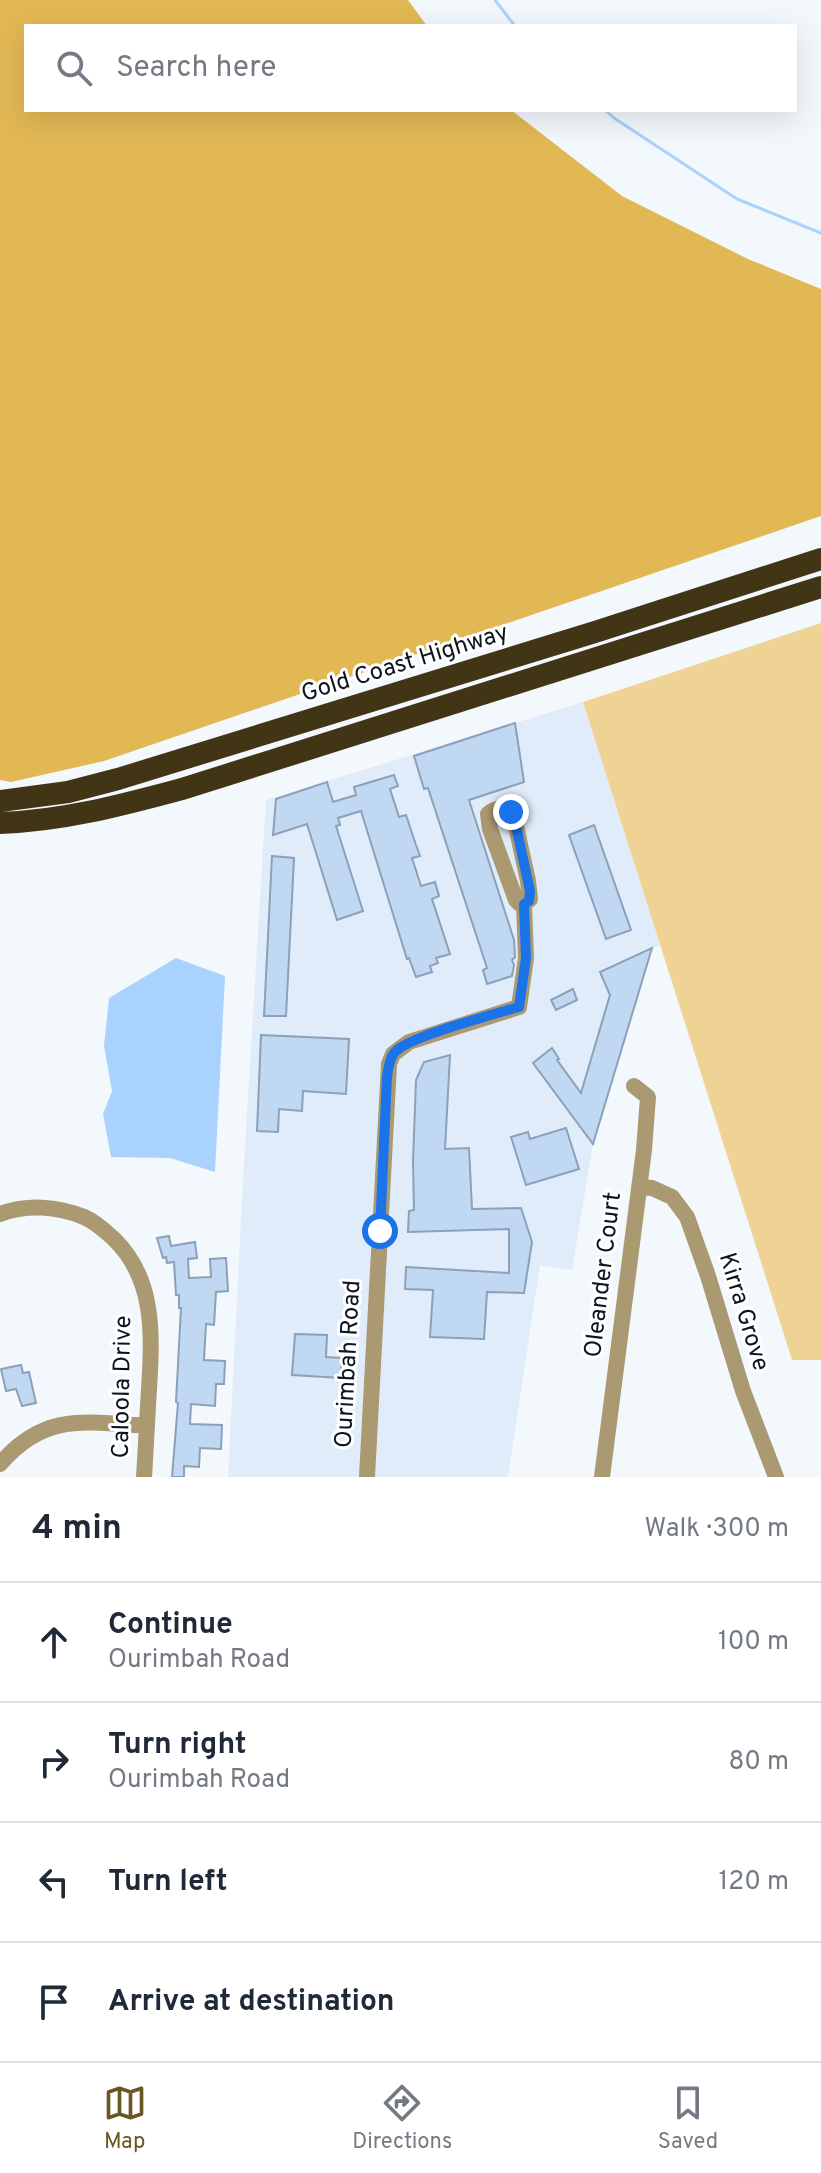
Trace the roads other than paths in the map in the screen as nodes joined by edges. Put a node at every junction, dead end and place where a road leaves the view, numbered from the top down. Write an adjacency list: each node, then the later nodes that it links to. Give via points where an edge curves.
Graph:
1 (821, 559): 3 (highway, Gold Coast Highway, via 106,782)
2 (821, 587): 4 (highway, via 182,789 89,812)
3 (0, 801)
4 (0, 823)
5 (524, 904): 5 (street, via 530,891 514,817 506,809 494,810 488,814 490,829 516,900); 12 (street, Ourimbah Road, via 526,958 519,1007 409,1042 389,1064)
6 (634, 1086): 7 (street, Oleander Court, via 648,1097)
7 (639, 1187): 13 (street, Oleander Court); 14 (street, Kirra Grove, via 672,1197 687,1217)
8 (0, 1214): 9 (street, Caloola Drive, via 35,1207 80,1215 129,1256 150,1311)
9 (147, 1426): 10 (street, via 58,1424 29,1437); 11 (street, Caloola Drive)
10 (0, 1464)
11 (144, 1477)
12 (367, 1477)
13 (602, 1477)
14 (776, 1477)

